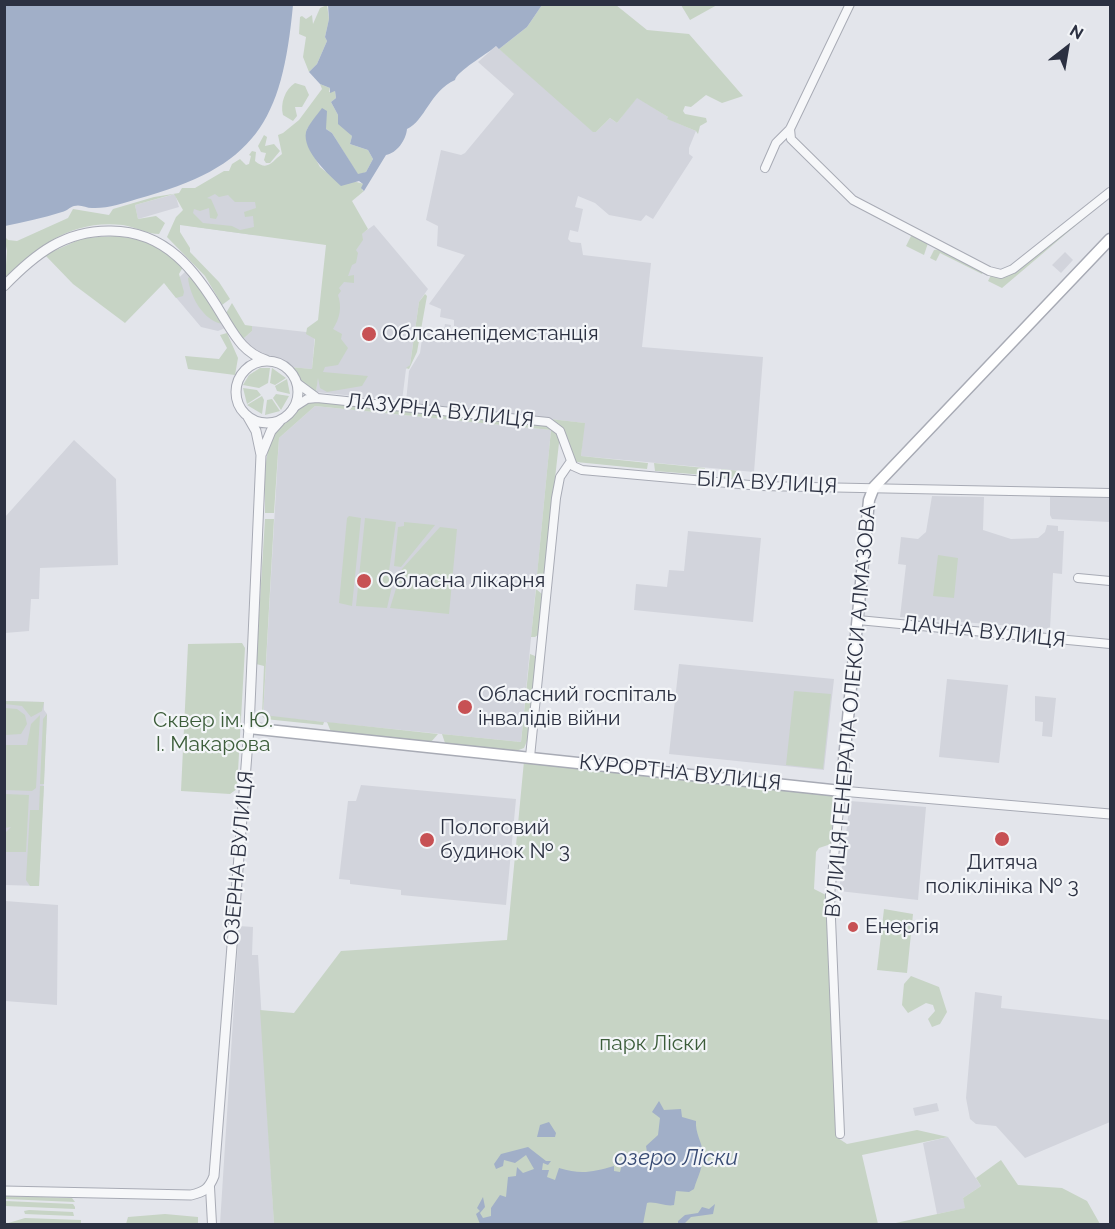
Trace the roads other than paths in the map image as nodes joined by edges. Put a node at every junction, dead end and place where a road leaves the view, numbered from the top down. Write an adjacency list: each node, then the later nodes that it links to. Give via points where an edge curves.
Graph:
1 (850, 4): 2 (street)
2 (790, 129): 3 (street, via 776,142); 4 (street, via 791,139 853,200 1001,274 1013,269)
3 (765, 168)
4 (1110, 192)
5 (1110, 239): 17 (main road, ВУЛИЦЯ ГЕНЕРАЛА ОЛЕКСИ АЛМАЗОВА)
6 (4, 286): 7 (street, via 38,254 70,236 100,231 138,234 166,245 186,264)
7 (238, 340): 8 (street, via 251,354); 9 (street, via 242,357)
8 (266, 360): 9 (street, via 254,363); 10 (street, via 286,367)
9 (240, 375): 13 (street, via 236,396)
10 (297, 383): 11 (street, ЛАЗУРНА ВУЛИЦЯ); 12 (street, via 298,396)
11 (317, 398): 12 (street, ЛАЗУРНА ВУЛИЦЯ); 16 (street, ЛАЗУРНА ВУЛИЦЯ, via 548,422 560,432)
12 (293, 408): 14 (street)
13 (248, 417): 14 (street, via 267,423); 15 (street, ОЗЕРНА ВУЛИЦЯ, via 256,431)
14 (282, 419): 15 (street, ОЗЕРНА ВУЛИЦЯ, via 271,431)
15 (261, 455): 23 (street, ОЗЕРНА ВУЛИЦЯ)
16 (571, 461): 17 (street, БІЛА ВУЛИЦЯ, via 582,470 761,486); 24 (street, via 560,477 556,498)
17 (874, 487): 18 (street, БІЛА ВУЛИЦЯ); 21 (main road, ВУЛИЦЯ ГЕНЕРАЛА ОЛЕКСИ АЛМАЗОВА, via 869,500)
18 (1110, 493)
19 (1078, 578): 20 (street)
20 (1110, 581)
21 (858, 620): 22 (street, ДАЧНА ВУЛИЦЯ); 25 (main road, ВУЛИЦЯ ГЕНЕРАЛА ОЛЕКСИ АЛМАЗОВА)
22 (1110, 644)
23 (249, 728): 24 (main road, КУРОРТНА ВУЛИЦЯ); 28 (street, ОЗЕРНА ВУЛИЦЯ, via 214,1176)
24 (530, 757): 25 (main road, КУРОРТНА ВУЛИЦЯ)
25 (841, 790): 26 (street, КУРОРТНА ВУЛИЦЯ); 27 (street, ВУЛИЦЯ ГЕНЕРАЛА ОЛЕКСИ АЛМАЗОВА, via 830,895)
26 (1110, 814)
27 (840, 1134)
28 (210, 1187): 29 (street, via 191,1195); 30 (street)
29 (4, 1191)
30 (212, 1224)

